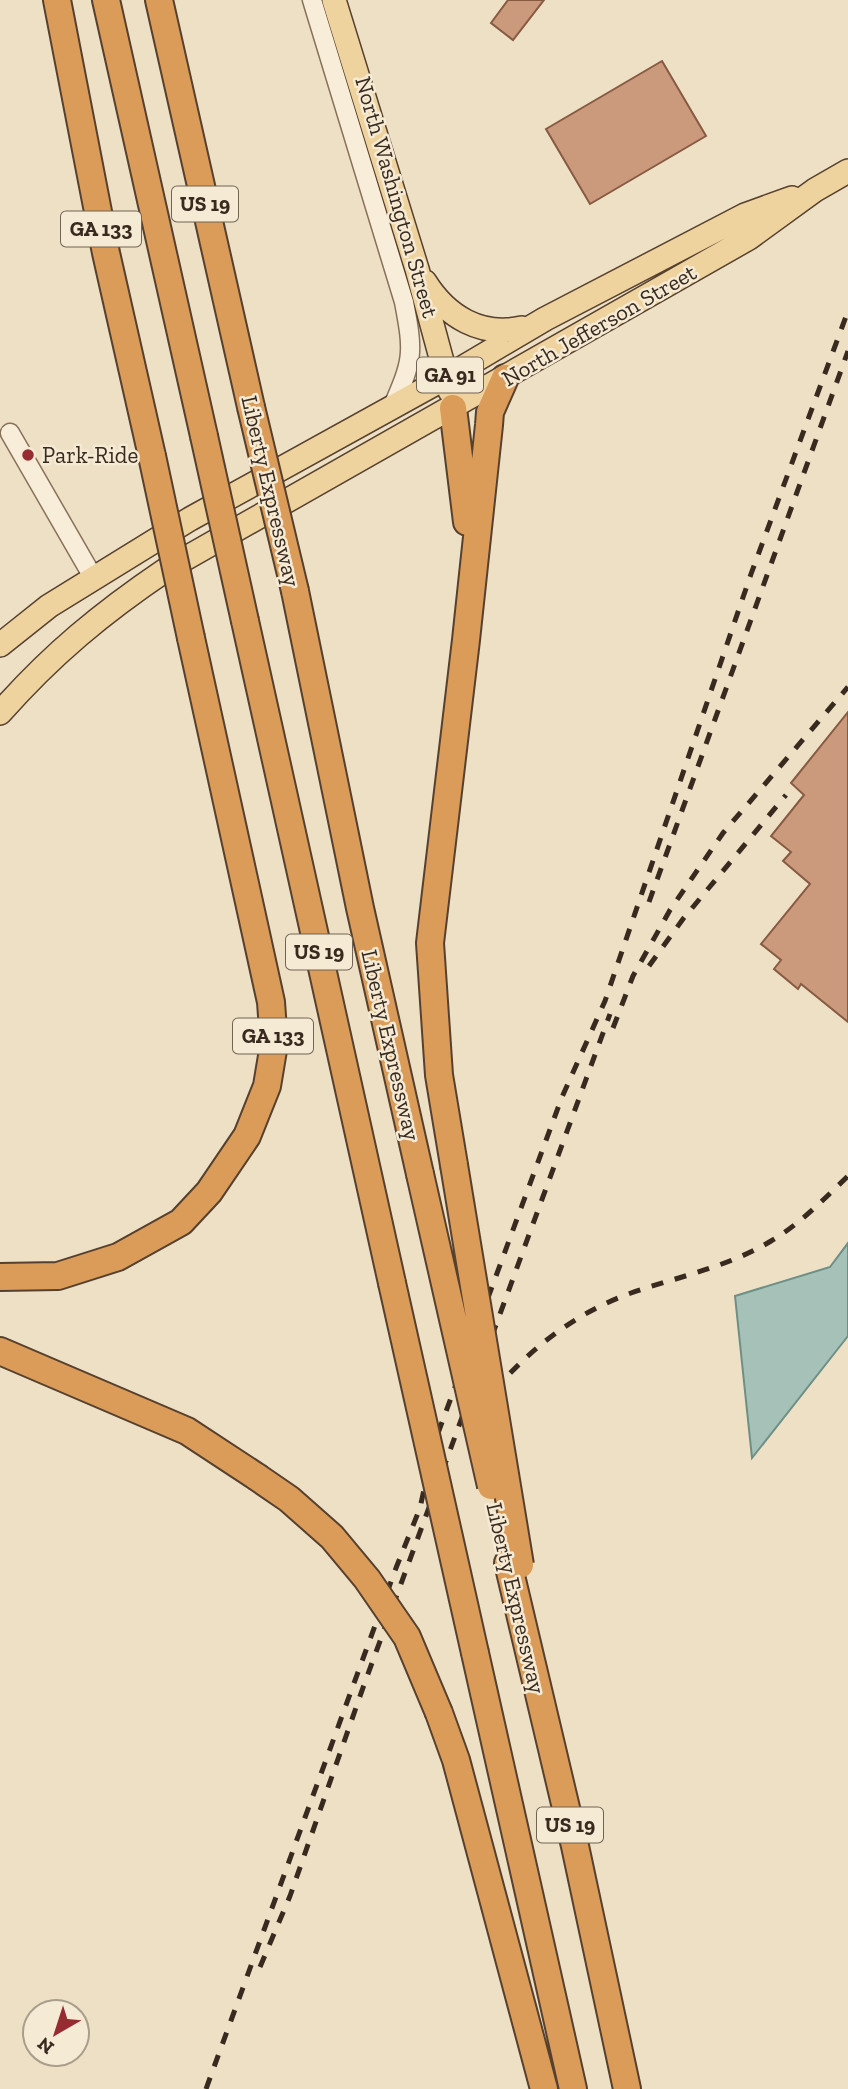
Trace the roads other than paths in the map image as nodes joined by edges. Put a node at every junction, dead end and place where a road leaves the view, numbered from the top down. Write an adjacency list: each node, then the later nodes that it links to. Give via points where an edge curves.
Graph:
1 (57, 0): 19 (highway, GA 133, bridge, via 106,253 271,1002 274,1044 267,1086 247,1136 209,1192 181,1222 118,1257 58,1276)
2 (106, 0): 23 (highway, US 19, bridge)
3 (159, 0): 21 (highway, Liberty Expressway / US 19, bridge, via 295,592 420,1174)
4 (312, 0): 12 (street, North Washington Street, via 407,313 412,350)
5 (334, 0): 8 (main road)
6 (848, 171): 7 (main road, North Jefferson Street / GA 91)
7 (815, 190): 9 (main road, North Jefferson Street / GA 91, via 744,215); 11 (main road, North Jefferson Street / GA 91, via 749,238)
8 (417, 269): 9 (main road, via 444,307 474,326 508,331); 10 (main road)
9 (545, 319): 10 (main road, North Jefferson Street / GA 91)
10 (447, 377): 12 (main road, North Jefferson Street / GA 91); 13 (main road)
11 (505, 378): 13 (main road, North Jefferson Street / GA 91); 15 (highway, via 491,412)
12 (392, 408): 16 (main road, North Jefferson Street / GA 91)
13 (453, 408): 15 (highway); 18 (main road, North Jefferson Street / GA 91, via 167,569 111,607 47,663)
14 (10, 433): 16 (street)
15 (472, 565): 21 (highway, bridge, via 430,943 439,1075)
16 (93, 577): 17 (main road, North Jefferson Street / GA 91)
17 (0, 645)
18 (0, 713)
19 (0, 1277)
20 (0, 1351): 22 (highway, bridge, via 187,1431 289,1499 332,1537 367,1579 407,1637 456,1760)
21 (514, 1564): 24 (highway, Liberty Expressway / US 19, via 518,1609)
22 (544, 2089)
23 (573, 2089)
24 (627, 2089)

